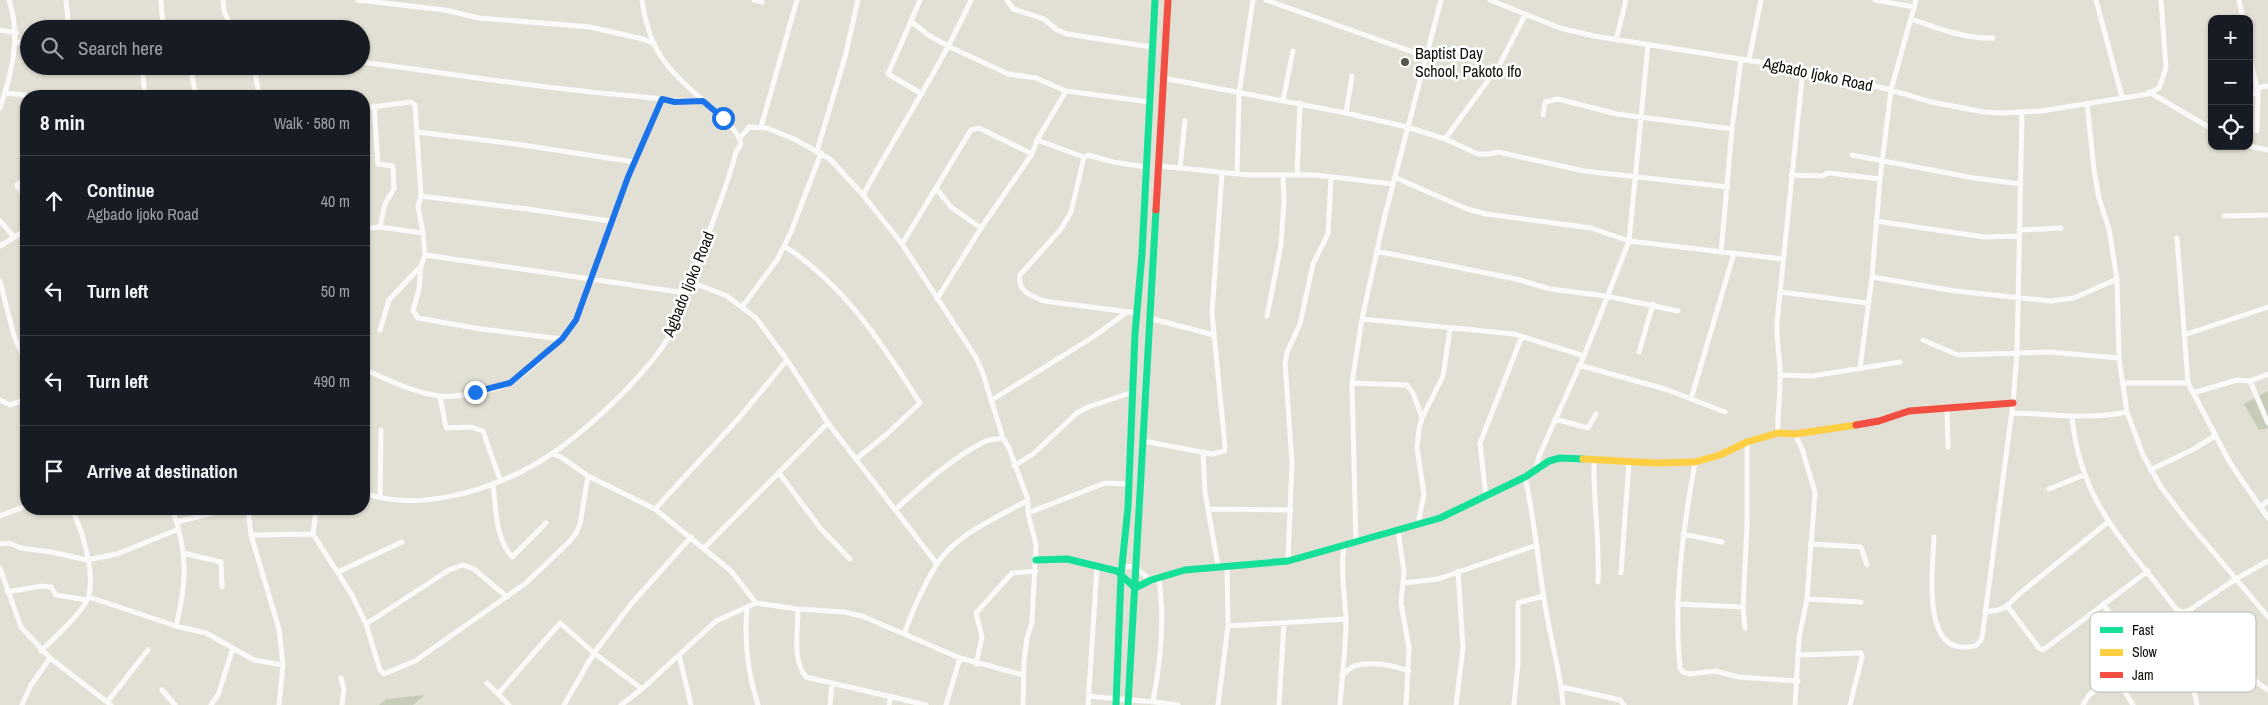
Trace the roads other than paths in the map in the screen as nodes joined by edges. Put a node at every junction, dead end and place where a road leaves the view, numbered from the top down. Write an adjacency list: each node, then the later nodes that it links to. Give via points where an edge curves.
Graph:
1 (10, 0): 36 (street)
2 (66, 0): 31 (street)
3 (161, 0): 32 (street)
4 (223, 0): 33 (street)
5 (358, 0): 41 (street, via 446,10 479,18 590,27)
6 (642, 0): 41 (street)
7 (754, 0): 26 (street)
8 (797, 0): 85 (street)
9 (858, 0): 96 (street)
10 (920, 0): 34 (street)
11 (971, 0): 43 (street)
12 (1007, 0): 44 (street, via 1013,9 1044,19 1067,34)
13 (1155, 0): 44 (street)
14 (1168, 0): 56 (street)
15 (1253, 0): 67 (street)
16 (1266, 0): 46 (street)
17 (1441, 0): 46 (street)
18 (1490, 0): 28 (street, Agbado Ijoko Road)
19 (1626, 0): 38 (street)
20 (1761, 0): 48 (street)
21 (1875, 0): 27 (street)
22 (1916, 0): 27 (street)
23 (2096, 0): 70 (street)
24 (2160, 0): 64 (street, via 2166,68 2159,88)
25 (2239, 0): 29 (street)
26 (762, 2)
27 (1914, 7): 30 (street)
28 (1525, 15): 38 (street, Agbado Ijoko Road, via 1560,28); 92 (street, via 1500,64)
29 (2242, 15)
30 (1911, 18): 37 (street, via 1952,33); 61 (street)
31 (68, 20)
32 (162, 20)
33 (228, 20)
34 (911, 21): 43 (street); 68 (street, via 888,74)
35 (0, 30): 36 (street)
36 (16, 33): 39 (street)
37 (1993, 38)
38 (1616, 40): 42 (street, Agbado Ijoko Road)
39 (16, 42): 40 (street); 66 (street)
40 (20, 42)
41 (652, 43): 73 (street, via 667,66)
42 (1648, 45): 47 (street, Agbado Ijoko Road); 83 (street)
43 (950, 47): 63 (street, via 1008,74 1036,78); 68 (street)
44 (1152, 47): 74 (street)
45 (1293, 51): 72 (street)
46 (1426, 57): 86 (street)
47 (1741, 59): 48 (street, Agbado Ijoko Road); 88 (street)
48 (1750, 60): 51 (street, Agbado Ijoko Road)
49 (2251, 60): 62 (street)
50 (370, 63): 71 (street, via 563,90)
51 (1803, 69): 61 (street, Agbado Ijoko Road); 108 (street)
52 (143, 75): 58 (street)
53 (192, 75): 59 (street)
54 (256, 75): 60 (street)
55 (1352, 76): 81 (street)
56 (1163, 78): 67 (street); 102 (street)
57 (2268, 86): 62 (street)
58 (144, 90)
59 (195, 90)
60 (258, 90)
61 (1891, 90): 80 (street, Agbado Ijoko Road, via 1950,107 2000,113); 100 (street)
62 (2257, 90): 65 (street); 89 (street)
63 (1066, 92): 74 (street); 93 (street)
64 (2149, 92): 70 (street, Agbado Ijoko Road); 87 (street)
65 (2253, 92)
66 (5, 93): 69 (street); 79 (street)
67 (1239, 93): 72 (street); 106 (street)
68 (922, 94): 118 (street)
69 (20, 95)
70 (2122, 97): 76 (street, Agbado Ijoko Road)
71 (662, 99): 73 (street); 101 (street)
72 (1283, 100): 75 (street)
73 (703, 101): 91 (street)
74 (1150, 102): 103 (street)
75 (1300, 103): 81 (street); 107 (street)
76 (2087, 103): 80 (street, Agbado Ijoko Road); 145 (street, via 2094,170)
77 (374, 106): 78 (street); 90 (street, via 411,102 415,105); 125 (street, via 378,164 393,166 394,189 385,204)
78 (370, 107)
79 (0, 108)
80 (2022, 112): 115 (street)
81 (1346, 113): 86 (street)
82 (1543, 115): 83 (street, via 1545,102 1558,99 1616,114)
83 (1641, 116): 88 (street); 112 (street)
84 (1185, 121): 104 (street)
85 (761, 127): 91 (street, via 749,127); 96 (street)
86 (1407, 127): 92 (street); 111 (street)
87 (2208, 127)
88 (1732, 129): 116 (street)
89 (2258, 131)
90 (417, 132): 101 (street); 119 (street)
91 (740, 138): 148 (street, Agbado Ijoko Road, via 741,144)
92 (1445, 138): 112 (street, via 1478,154 1498,152 1584,171)
93 (1037, 140): 97 (street); 99 (street)
94 (2253, 147): 95 (street)
95 (2268, 150)
96 (819, 152): 118 (street, via 830,159); 137 (street)
97 (1032, 154): 117 (street, via 976,128 971,130); 127 (street)
98 (1852, 155): 100 (street)
99 (1084, 157): 103 (street, via 1088,155); 159 (street, via 1071,212 1061,229 1020,275 1019,282 1021,288 1044,301)
100 (1882, 161): 113 (street); 115 (street)
101 (634, 162): 124 (street)
102 (1158, 166): 104 (street); 162 (street)
103 (1146, 167): 160 (street)
104 (1180, 168): 105 (street)
105 (1222, 172): 106 (street); 166 (street)
106 (1236, 174): 109 (street)
107 (1297, 175): 109 (street); 110 (street)
108 (1791, 175): 113 (street, via 1828,174); 142 (street)
109 (1283, 176): 161 (street, via 1281,245)
110 (1331, 177): 114 (street); 240 (street, via 1328,234 1313,264 1300,324 1285,363 1292,443)
111 (1394, 177): 114 (street); 134 (street, via 1467,209 1591,228)
112 (1635, 177): 116 (street); 134 (street)
113 (1880, 179): 123 (street)
114 (1393, 184): 138 (street)
115 (2021, 184): 130 (street)
116 (1728, 187): 139 (street)
117 (936, 188): 127 (street, via 951,207); 135 (street)
118 (863, 195): 135 (street)
119 (422, 196): 124 (street); 129 (street, via 418,206)
120 (2268, 215): 121 (street)
121 (2224, 216)
122 (0, 221): 132 (street)
123 (1876, 221): 130 (street, via 1984,237); 144 (street)
124 (610, 222): 146 (street)
125 (380, 227): 126 (street); 129 (street)
126 (370, 228)
127 (981, 228): 153 (street)
128 (2061, 228): 130 (street)
129 (423, 233): 141 (street)
130 (2019, 233): 152 (street)
131 (20, 234): 132 (street)
132 (14, 237): 136 (street)
133 (2177, 238): 168 (street)
134 (1629, 241): 139 (street); 151 (street)
135 (902, 244): 153 (street)
136 (0, 246)
137 (784, 246): 156 (street); 215 (street, via 816,269 839,292 920,404)
138 (1376, 251): 151 (street, via 1516,279 1550,289); 163 (street)
139 (1721, 253): 140 (street)
140 (1734, 254): 142 (street); 190 (street)
141 (424, 255): 143 (street); 146 (street)
142 (1783, 259): 149 (street)
143 (421, 266): 165 (street, via 389,300); 169 (street, via 413,311 418,318)
144 (1872, 277): 152 (street, via 1955,291); 154 (street)
145 (2117, 279): 152 (street, via 2063,300); 175 (street)
146 (589, 280): 150 (street); 169 (street, via 576,320)
147 (0, 281): 171 (street)
148 (691, 282): 150 (street, Agbado Ijoko Road); 156 (street, via 727,296)
149 (1781, 292): 154 (street); 182 (street, via 1776,341)
150 (686, 294): 214 (street, Agbado Ijoko Road, via 670,336 643,373)
151 (1606, 296): 155 (street); 174 (street)
152 (2018, 296): 173 (street)
153 (936, 300): 192 (street, via 975,356)
154 (1867, 303): 179 (street)
155 (1653, 304): 158 (street); 172 (street)
156 (742, 307): 176 (street, via 756,318)
157 (2268, 307): 168 (street)
158 (1678, 311)
159 (1127, 312): 160 (street); 192 (street, via 1093,338)
160 (1137, 313): 187 (street)
161 (1267, 316)
162 (1149, 318): 166 (street); 210 (street)
163 (1362, 319): 164 (street); 185 (street)
164 (1450, 329): 167 (street); 201 (street, via 1443,376)
165 (380, 330)
166 (1214, 335): 213 (street, via 1225,446 1220,453)
167 (1522, 336): 174 (street); 231 (street, via 1480,443)
168 (2184, 336): 184 (street)
169 (562, 339): 189 (street, via 510,383 465,394)
170 (1923, 340): 173 (street, via 1958,355)
171 (20, 350)
172 (1640, 352)
173 (2017, 352): 175 (street); 194 (street)
174 (1584, 356): 178 (street)
175 (2119, 358): 186 (street)
176 (787, 360): 203 (street); 237 (street, via 739,418)
177 (1900, 362): 179 (street)
178 (1579, 365): 190 (street); 202 (street)
179 (1860, 368): 182 (street, via 1812,376)
180 (370, 372): 189 (street, via 401,386)
181 (2268, 374): 183 (street)
182 (1780, 375): 206 (street)
183 (2250, 381): 188 (street, via 2238,380); 204 (street)
184 (2188, 382): 186 (street); 188 (street)
185 (1352, 383): 201 (street, via 1406,385 1413,393); 262 (street)
186 (2122, 384): 197 (street)
187 (1133, 392): 219 (street, via 1077,413); 228 (street)
188 (2193, 393): 208 (street)
189 (440, 396): 226 (street, via 446,428 471,427 483,431)
190 (1691, 399): 196 (street)
191 (0, 400): 193 (street, via 10,405)
192 (992, 400): 209 (street)
193 (20, 401)
194 (2014, 403): 195 (street); 198 (street)
195 (1947, 409): 207 (street, via 1909,412 1879,421); 212 (street)
196 (1725, 412)
197 (2127, 412): 200 (street); 221 (street)
198 (2013, 413): 200 (street); 306 (street)
199 (1596, 414): 202 (street, via 1588,428)
200 (2072, 417): 223 (street)
201 (1422, 418): 252 (street, via 1417,448 1424,494)
202 (1555, 420): 220 (street)
203 (828, 423): 215 (street); 222 (street)
204 (2268, 423)
205 (381, 430): 232 (street)
206 (1778, 434): 207 (street); 211 (street)
207 (1795, 434): 264 (street, via 1815,492)
208 (2215, 436): 221 (street); 235 (street)
209 (1003, 438): 219 (street); 239 (street, via 985,441 930,478)
210 (1143, 441): 213 (street); 276 (street)
211 (1747, 442): 218 (street); 304 (street)
212 (1948, 447)
213 (1203, 452): 238 (street)
214 (552, 454): 224 (street); 226 (street, Agbado Ijoko Road)
215 (856, 459): 239 (street)
216 (1594, 460): 217 (street); 220 (street, via 1560,458); 289 (street)
217 (1629, 462): 218 (street); 286 (street)
218 (1695, 462): 256 (street)
219 (1014, 466): 233 (street, via 1020,474)
220 (1536, 468): 225 (street)
221 (2150, 470): 288 (street, via 2187,521)
222 (778, 473): 267 (street); 269 (street, via 821,529)
223 (2084, 475): 229 (street); 250 (street)
224 (588, 476): 237 (street); 295 (street, via 576,533 526,583)
225 (1525, 477): 231 (street); 265 (street)
226 (500, 480): 227 (street, Agbado Ijoko Road)
227 (493, 483): 232 (street, Agbado Ijoko Road, via 448,498); 251 (street, via 501,538 512,557)
228 (1128, 484): 241 (street, via 1105,483); 285 (street)
229 (2049, 489)
230 (370, 494): 232 (street, Agbado Ijoko Road)
231 (1486, 496): 252 (street, via 1440,518)
232 (380, 497)
233 (1028, 500): 241 (street); 274 (street, via 984,524 946,553)
234 (2268, 501): 235 (street)
235 (2260, 507): 248 (street)
236 (20, 508): 247 (street)
237 (655, 509): 258 (street)
238 (1208, 509): 240 (street); 277 (street)
239 (895, 510): 274 (street)
240 (1291, 510): 272 (street)
241 (1028, 513): 271 (street)
242 (74, 515): 270 (street)
243 (174, 515): 249 (street)
244 (205, 515): 249 (street)
245 (249, 515): 257 (street)
246 (315, 515): 255 (street)
247 (0, 516)
248 (2268, 518)
249 (177, 522): 253 (street)
250 (2108, 522): 283 (street); 302 (street)
251 (546, 523)
252 (1418, 524): 254 (street)
253 (179, 529): 268 (street); 270 (street, via 117,554)
254 (1398, 530): 262 (street); 290 (street, via 1403,554)
255 (313, 534): 257 (street); 284 (street)
256 (1683, 534): 261 (street); 300 (street)
257 (251, 535): 328 (street, via 276,620)
258 (691, 537): 267 (street); 321 (street)
259 (1934, 537): 306 (street, via 1931,603 1946,640 1956,648 1980,644)
260 (402, 542): 284 (street)
261 (1722, 542)
262 (1356, 543): 266 (street)
263 (0, 544): 270 (street, via 9,543)
264 (1810, 544): 275 (street, via 1861,547); 297 (street)
265 (1537, 545): 282 (street); 294 (street)
266 (1344, 546): 272 (street); 311 (street, via 1342,575)
267 (704, 548): 299 (street, via 731,571)
268 (183, 553): 291 (street, via 222,562); 314 (street, via 184,588)
269 (850, 559)
270 (87, 560): 296 (street, via 91,580)
271 (1036, 560): 279 (street, via 1066,559); 281 (street)
272 (1288, 561): 278 (street)
273 (2268, 561): 288 (street)
274 (937, 564): 317 (street)
275 (1867, 565)
276 (1136, 566): 285 (street, via 1131,565); 287 (street); 292 (street)
277 (1218, 566): 278 (street); 287 (street, via 1185,570)
278 (1227, 566): 315 (street)
279 (1097, 567): 285 (street); 347 (street)
280 (0, 568): 293 (street)
281 (1036, 571): 327 (street, via 1012,573 976,613 982,637); 331 (street)
282 (1458, 571): 290 (street, via 1438,579); 374 (street, via 1463,648)
283 (2148, 571): 288 (street, via 2176,609 2182,612); 301 (street)
284 (338, 572): 313 (street)
285 (1120, 572): 292 (street); 350 (street)
286 (1620, 573)
287 (1155, 579): 292 (street); 348 (street, via 1162,629)
288 (2236, 579): 310 (street)
289 (1598, 582)
290 (1403, 583): 330 (street, via 1401,603 1409,648)
291 (222, 587)
292 (1135, 588): 351 (street)
293 (7, 592): 296 (street, via 41,586 51,587 56,594); 320 (street, via 21,627)
294 (1543, 596): 338 (street); 375 (street, via 1518,603)
295 (507, 597): 313 (street, via 474,568 463,565 449,570); 313 (street, via 415,661 384,674)
296 (88, 598): 314 (street); 320 (street)
297 (1807, 598): 298 (street); 323 (street)
298 (1861, 602)
299 (756, 603): 303 (street); 305 (street)
300 (1677, 604): 304 (street); 334 (street, via 1680,668 1684,672 1715,671 1738,677)
301 (2103, 604): 307 (street); 308 (street)
302 (2008, 606): 306 (street, via 1998,612); 309 (street, via 2043,650)
303 (747, 608): 322 (street, via 716,621); 362 (street, via 745,630)
304 (1743, 608): 316 (street)
305 (798, 609): 317 (street, via 862,616); 337 (street, via 800,670 806,677)
306 (1985, 612)
307 (2093, 612)
308 (2108, 612)
309 (2090, 614)
310 (2268, 617)
311 (1346, 619): 312 (street); 326 (street)
312 (1284, 623): 315 (street); 371 (street)
313 (366, 624)
314 (176, 626): 318 (street, via 206,633)
315 (1228, 626): 370 (street)
316 (1745, 628)
317 (904, 634): 325 (street)
318 (233, 648): 328 (street, via 254,660); 355 (street, via 218,695)
319 (148, 650): 352 (street)
320 (41, 651): 324 (street)
321 (594, 653): 339 (street); 345 (street, via 560,622); 359 (street)
322 (679, 655): 339 (street); 361 (street)
323 (1799, 655): 334 (street); 379 (street, via 1861,653)
324 (50, 658): 352 (street); 353 (street)
325 (960, 658): 327 (street); 366 (street)
326 (1343, 660): 329 (street); 332 (street)
327 (976, 664): 331 (street)
328 (283, 665): 356 (street)
329 (1353, 666): 330 (street, via 1387,664); 332 (street)
330 (1409, 671): 373 (street)
331 (1023, 675): 367 (street)
332 (1342, 676): 372 (street)
333 (341, 678): 357 (street, via 344,690)
334 (1798, 681): 378 (street)
335 (2256, 682): 341 (street)
336 (487, 683): 345 (street)
337 (832, 684): 346 (street); 363 (street)
338 (1562, 687): 376 (street); 377 (street, via 1620,700)
339 (642, 689): 349 (street)
340 (162, 690): 354 (street)
341 (2268, 690)
342 (2094, 692): 380 (street)
343 (2125, 692): 381 (street)
344 (2194, 692): 382 (street)
345 (498, 694): 358 (street)
346 (891, 696): 364 (street); 365 (street)
347 (1089, 696): 350 (street); 368 (street)
348 (1153, 701): 351 (street); 369 (street)
349 (629, 702): 360 (street)
350 (1116, 702): 351 (street)
351 (1128, 702)
352 (109, 703)
353 (22, 705)
354 (175, 705)
355 (211, 705)
356 (278, 705)
357 (342, 705)
358 (508, 705)
359 (564, 705)
360 (621, 705)
361 (691, 705)
362 (758, 705)
363 (830, 705)
364 (889, 705)
365 (926, 705)
366 (946, 705)
367 (1023, 705)
368 (1088, 705)
369 (1178, 705)
370 (1218, 705)
371 (1279, 705)
372 (1340, 705)
373 (1406, 705)
374 (1456, 705)
375 (1514, 705)
376 (1563, 705)
377 (1624, 705)
378 (1795, 705)
379 (1850, 705)
380 (2083, 705)
381 (2133, 705)
382 (2197, 705)

